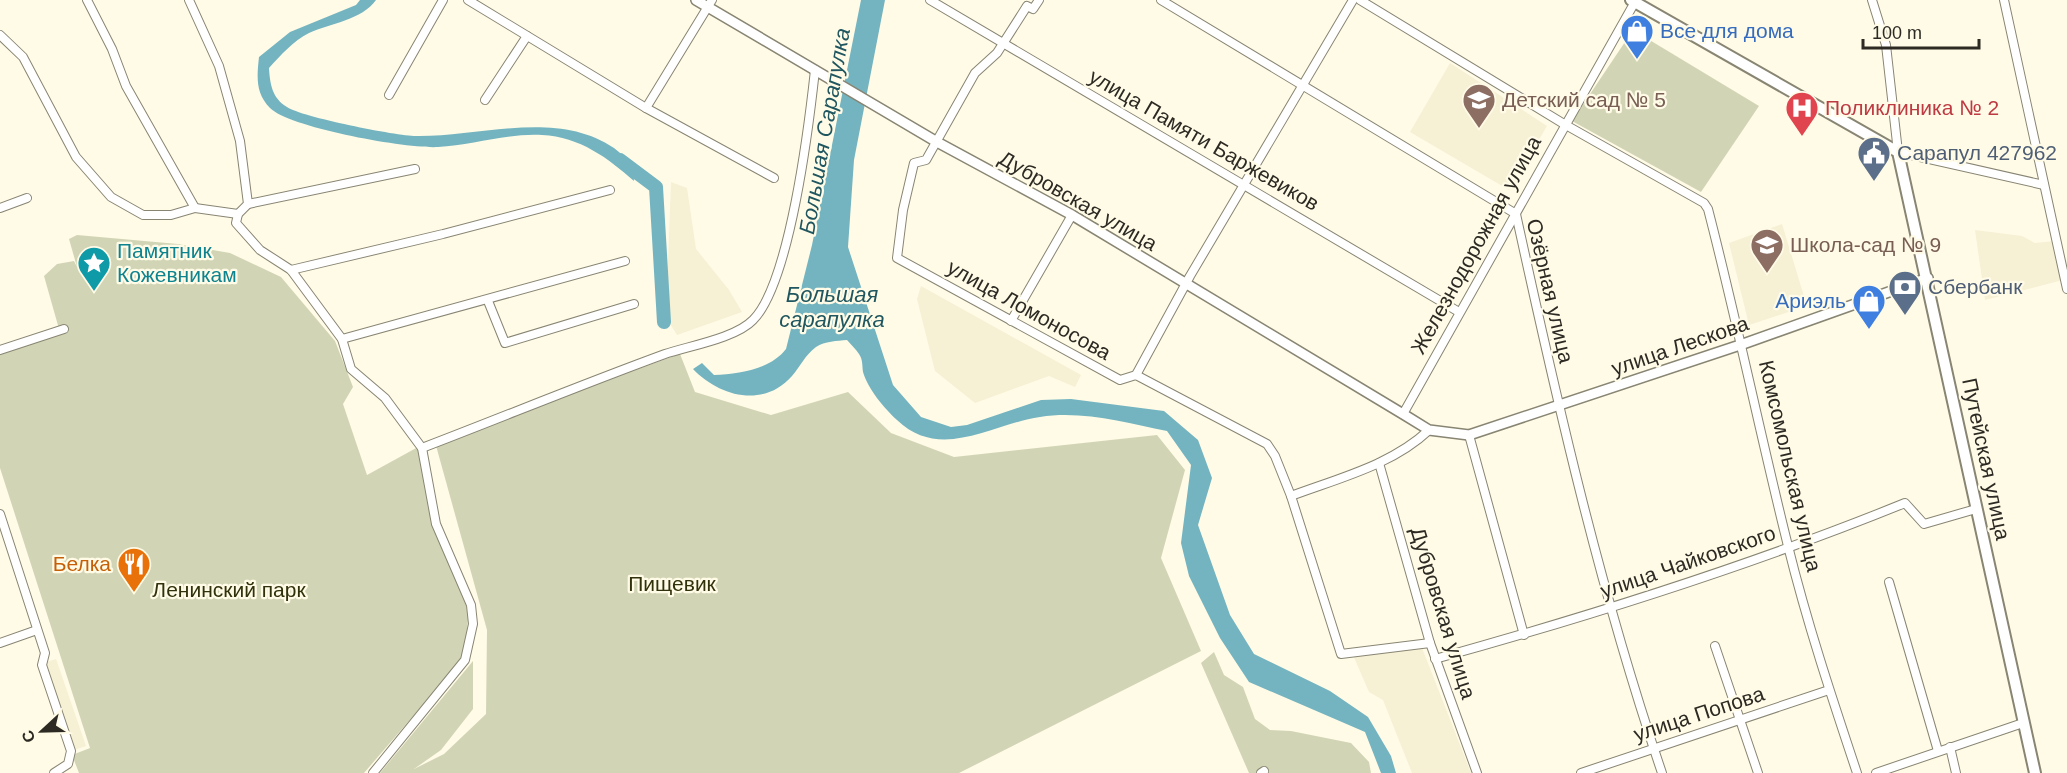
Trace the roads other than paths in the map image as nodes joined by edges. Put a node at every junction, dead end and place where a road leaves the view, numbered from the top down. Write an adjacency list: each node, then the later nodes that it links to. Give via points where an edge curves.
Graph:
1 (87, 0): 34 (street, via 126,86)
2 (189, 0): 32 (street, via 219,66 235,119)
3 (443, 0): 20 (street)
4 (468, 0): 16 (street)
5 (696, 0): 14 (street, Дубровская улица)
6 (930, 0): 17 (street, улица Памяти Баржевиков)
7 (1039, 0): 17 (street, via 1033,9 1027,6)
8 (1161, 0): 19 (street, Озёрная улица)
9 (1353, 0): 19 (street)
10 (1360, 0): 23 (street, Комсомольская улица)
11 (1872, 0): 25 (street, via 1886,45)
12 (2004, 0): 29 (street)
13 (1634, 1): 23 (street, Железнодорожная улица); 25 (main road)
14 (710, 4): 18 (street, Дубровская улица); 22 (street)
15 (0, 35): 34 (street, via 23,57 76,157 111,197 143,215 171,215)
16 (527, 36): 21 (street); 22 (street)
17 (1003, 44): 24 (street, via 975,73); 28 (street, улица Памяти Баржевиков)
18 (815, 70): 24 (street, Дубровская улица); 57 (street, via 809,134 782,256 767,299 754,320 736,331)
19 (1303, 85): 28 (street); 36 (street, Озёрная улица)
20 (389, 95)
21 (485, 100)
22 (646, 108): 27 (street)
23 (1564, 124): 36 (street, Железнодорожная улица); 49 (street, Комсомольская улица, via 1704,203)
24 (937, 142): 37 (street, Дубровская улица); 46 (street, улица Ломоносова, via 926,160 914,162 897,258)
25 (1898, 152): 29 (street); 40 (main road, Путейская улица)
26 (415, 169): 32 (street)
27 (774, 178)
28 (1244, 184): 41 (street); 45 (street, улица Памяти Баржевиков)
29 (2044, 185): 42 (street)
30 (610, 190): 39 (street)
31 (27, 198): 33 (street)
32 (248, 204): 35 (street)
33 (0, 208)
34 (195, 208): 35 (street)
35 (238, 214): 39 (street, via 236,223 260,250)
36 (1516, 214): 45 (street, Железнодорожная улица); 52 (street, Озёрная улица)
37 (1072, 216): 41 (street, Дубровская улица); 46 (street)
38 (625, 261): 43 (street)
39 (291, 270): 48 (street)
40 (1928, 278): 49 (street, улица Лескова); 60 (main road, Путейская улица)
41 (1186, 284): 51 (street); 53 (street, Дубровская улица)
42 (2067, 289)
43 (488, 301): 44 (street, via 505,343); 48 (street)
44 (634, 304)
45 (1459, 312): 53 (street, Железнодорожная улица)
46 (1011, 321): 51 (street, улица Ломоносова, via 1120,380)
47 (64, 329): 50 (street)
48 (342, 339): 57 (street, via 351,369 386,398)
49 (1743, 344): 52 (street, улица Лескова); 62 (street, Комсомольская улица)
50 (0, 350)
51 (1136, 375): 59 (street, улица Ломоносова, via 1266,444)
52 (1558, 407): 56 (street, улица Лескова); 64 (street, Озёрная улица)
53 (1403, 414): 54 (street, Дубровская улица)
54 (1429, 430): 55 (street, Дубровская улица); 58 (street, via 1414,444)
55 (1441, 433): 56 (street, улица Лескова)
56 (1469, 435): 66 (street)
57 (422, 448): 78 (street, via 436,524 471,605 471,640 465,660)
58 (1378, 463): 59 (street); 67 (street, Дубровская улица)
59 (1292, 496): 67 (street, улица Ломоносова, via 1341,654)
60 (1976, 509): 62 (street, улица Чайковского, via 1924,524 1905,503); 73 (main road, Путейская улица)
61 (0, 514): 65 (street)
62 (1788, 547): 64 (street, улица Чайковского); 71 (street, Комсомольская улица)
63 (1889, 582): 76 (street)
64 (1611, 608): 66 (street, улица Чайковского); 75 (street, Озёрная улица)
65 (37, 630): 68 (street); 77 (street, via 45,653 42,665 71,751 68,764)
66 (1524, 635): 70 (street, улица Чайковского)
67 (1430, 643): 70 (street, Дубровская улица)
68 (0, 644)
69 (1715, 646): 72 (street)
70 (1435, 659): 79 (street, Дубровская улица)
71 (1829, 690): 72 (street, улица Попова); 83 (street, Комсомольская улица)
72 (1740, 720): 75 (street, улица Попова); 82 (street)
73 (2023, 723): 74 (street); 86 (main road, Путейская улица)
74 (1950, 747): 76 (street); 85 (street)
75 (1654, 748): 80 (street, улица Попова); 81 (street, Озёрная улица)
76 (1938, 751): 84 (street)
77 (54, 773)
78 (373, 773)
79 (1477, 773)
80 (1581, 773)
81 (1662, 773)
82 (1758, 773)
83 (1857, 773)
84 (1875, 773)
85 (1956, 773)
86 (2035, 773)

